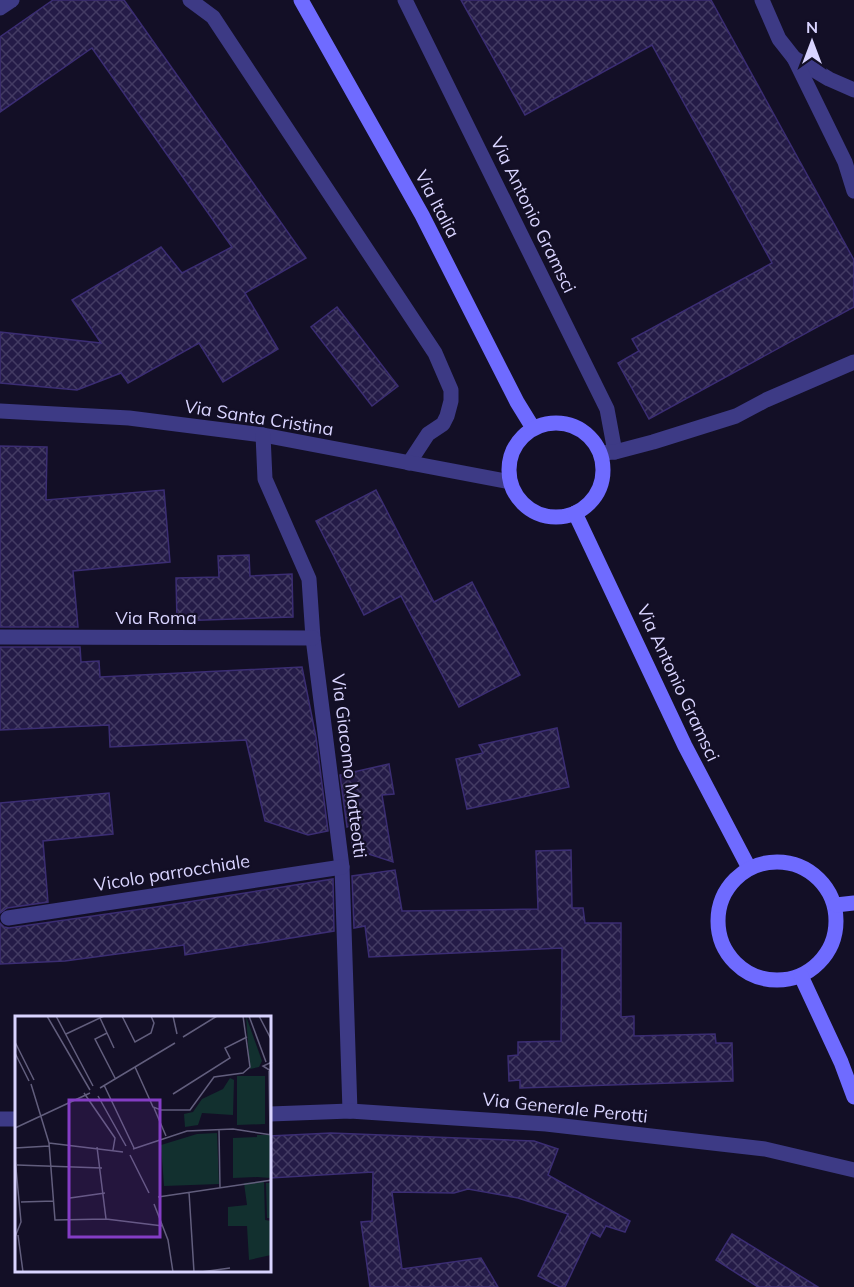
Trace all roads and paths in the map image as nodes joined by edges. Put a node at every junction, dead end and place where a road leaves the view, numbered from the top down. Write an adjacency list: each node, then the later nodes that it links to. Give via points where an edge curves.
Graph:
1 (12, 0): 6 (street)
2 (190, 0): 15 (street, via 213,17 435,353 451,390 451,401 443,424 428,434)
3 (301, 0): 12 (street, Via Italia, via 422,215)
4 (405, 0): 14 (street, Via Antonio Gramsci, via 607,409)
5 (762, 0): 7 (street, via 779,39)
6 (0, 8)
7 (794, 58): 8 (street); 9 (street, via 845,162)
8 (854, 90)
9 (854, 191)
10 (854, 362): 14 (street, via 736,416)
11 (0, 411): 13 (street, Via Santa Cristina, via 129,418)
12 (533, 429): 14 (street, via 559,423 572,426); 16 (street, via 523,435 510,457)
13 (263, 435): 15 (street, Via Santa Cristina); 19 (street, Via Giacomo Matteotti, via 265,479 309,579)
14 (607, 452): 17 (street, via 599,488)
15 (408, 463): 16 (street, Via Santa Cristina)
16 (510, 482): 17 (street, via 514,493 530,510 552,517)
17 (575, 513): 21 (street, Via Antonio Gramsci, via 685,746)
18 (0, 637): 19 (street, Via Roma)
19 (313, 638): 20 (street, Via Giacomo Matteotti)
20 (342, 867): 24 (street, Vicolo parrocchiale); 27 (street, Via Giacomo Matteotti)
21 (749, 868): 23 (street, via 774,861 801,866 823,882); 25 (street, via 733,881 722,898 717,918 720,938 729,956 743,970 782,981)
22 (854, 903): 23 (street)
23 (836, 905): 25 (street, via 832,947 819,964)
24 (8, 918)
25 (801, 976): 26 (street)
26 (854, 1097)
27 (350, 1111): 28 (street, Via Generale Perotti); 29 (street, Via Generale Perotti, via 546,1124 765,1149)
28 (272, 1114)
29 (854, 1170)

